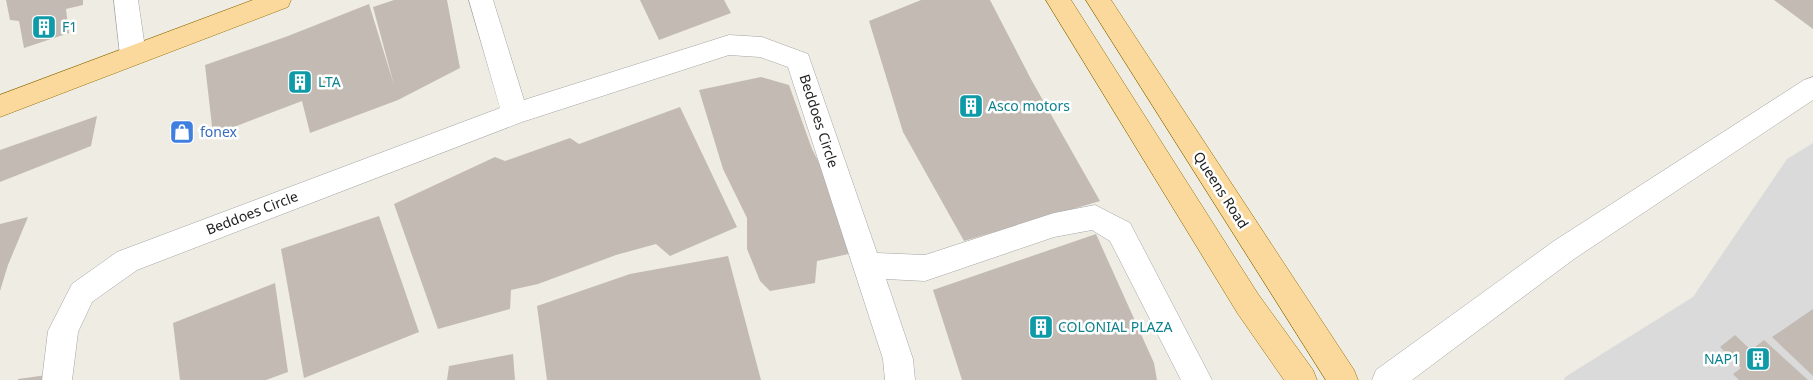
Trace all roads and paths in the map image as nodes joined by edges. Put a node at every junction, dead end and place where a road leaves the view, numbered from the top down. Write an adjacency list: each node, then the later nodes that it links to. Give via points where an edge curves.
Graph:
1 (126, 0): 6 (street)
2 (279, 0): 6 (main road)
3 (481, 0): 9 (street)
4 (1058, 0): 14 (main road, via 1248,304)
5 (1098, 0): 15 (main road, Queens Road)
6 (133, 55): 8 (main road)
7 (1813, 86): 16 (street, via 1564,250)
8 (0, 106)
9 (514, 114): 10 (street, Beddoes Circle, via 729,45 762,47 799,60); 11 (street, Beddoes Circle, via 127,261 82,293 63,331)
10 (867, 266): 12 (street, Beddoes Circle, via 898,359); 13 (street, via 925,268 1054,225 1096,217 1120,232)
11 (57, 380)
12 (900, 380)
13 (1197, 380)
14 (1302, 380)
15 (1343, 380)
16 (1387, 380)

